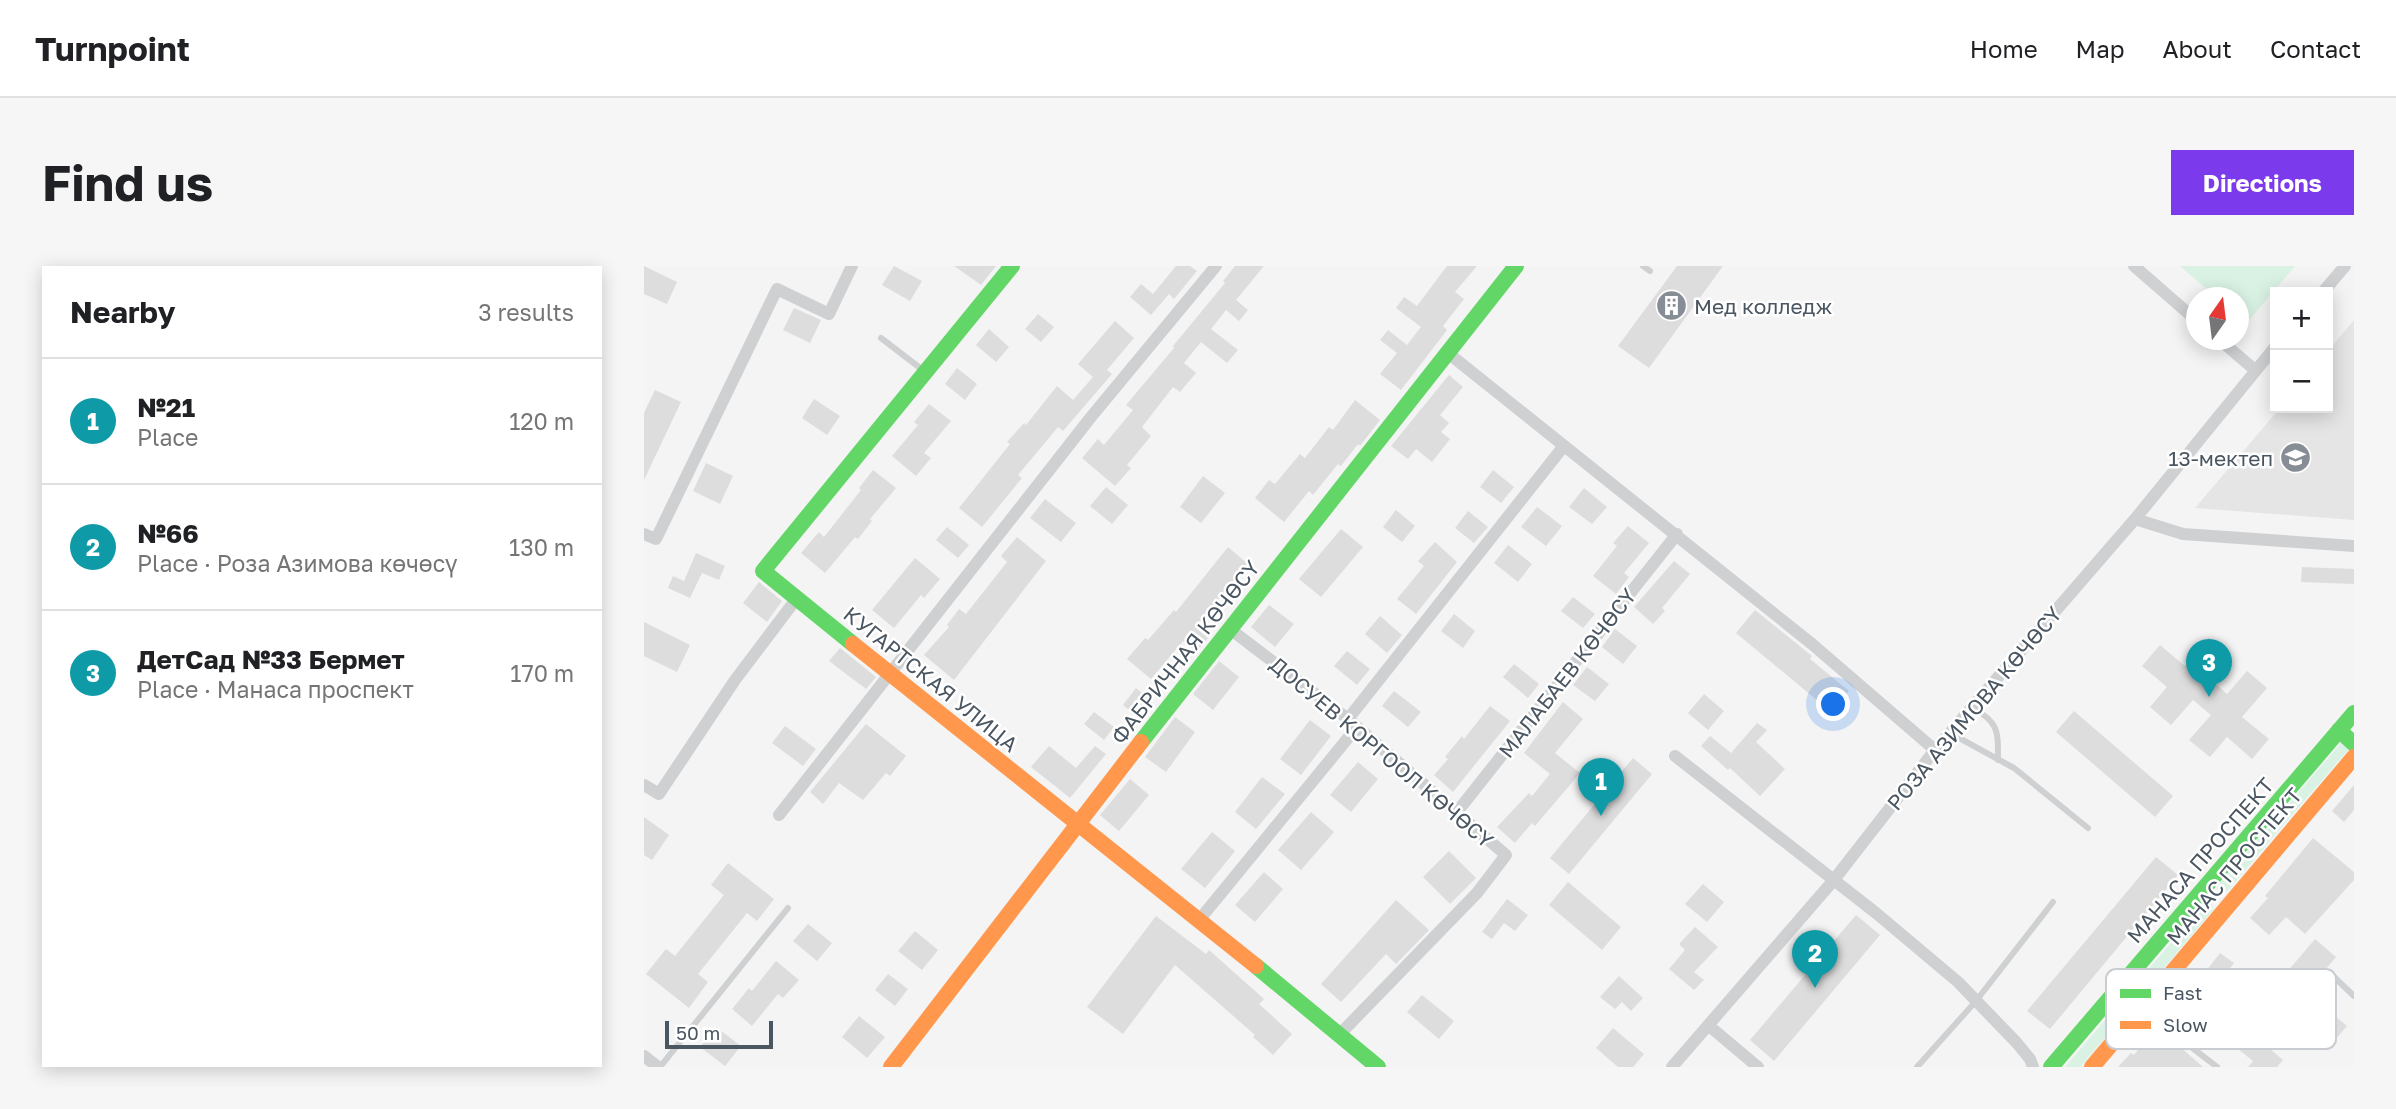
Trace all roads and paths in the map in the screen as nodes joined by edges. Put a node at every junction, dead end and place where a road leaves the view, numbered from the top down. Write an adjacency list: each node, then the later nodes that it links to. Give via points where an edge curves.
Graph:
1 (852, 266): 20 (street, via 829,314 777,289)
2 (1013, 266): 16 (street, КУГАРТСКАЯ УЛИЦА)
3 (1216, 266): 24 (street)
4 (1516, 266): 14 (street, ФАБРИЧНАЯ КӨЧӨСҮ)
5 (1643, 266): 8 (lane)
6 (2134, 266): 10 (street)
7 (2345, 266): 9 (street)
8 (1650, 271)
9 (2327, 287)
10 (2186, 311)
11 (881, 338): 16 (lane)
12 (2232, 350): 15 (street)
13 (2272, 350): 15 (street, РОЗА АЗИМОВА КӨЧӨСҮ)
14 (1448, 353): 17 (street); 23 (street, ФАБРИЧНАЯ КӨЧӨСҮ)
15 (2255, 370): 18 (street, РОЗА АЗИМОВА КӨЧӨСҮ)
16 (926, 372): 22 (street, КУГАРТСКАЯ УЛИЦА, via 763,571)
17 (1563, 447): 19 (street); 27 (street)
18 (2134, 519): 21 (street, via 2183,534); 25 (street, РОЗА АЗИМОВА КӨЧӨСҮ)
19 (1677, 534): 31 (street); 36 (street, МАЛАБАЕВ КӨЧӨСҮ)
20 (650, 537)
21 (2354, 546)
22 (797, 598): 24 (street, КУГАРТСКАЯ УЛИЦА); 35 (street, via 659,794)
23 (1230, 629): 27 (street, ДОСУЕВ КОРГООЛ КӨЧӨСҮ); 38 (street, ФАБРИЧНАЯ КӨЧӨСҮ)
24 (890, 672): 37 (street); 38 (street, КУГАРТСКАЯ УЛИЦА)
25 (1972, 707): 29 (street, РОЗА АЗИМОВА КӨЧӨСҮ); 34 (lane, via 1995,725)
26 (2354, 713): 28 (street, МАНАСА ПРОСПЕКТ)
27 (1352, 723): 36 (street, ДОСУЕВ КОРГООЛ КӨЧӨСҮ); 45 (street)
28 (2339, 730): 30 (street); 41 (street, МАНАСА ПРОСПЕКТ)
29 (1950, 733): 31 (street, РОЗА АЗИМОВА КӨЧӨСҮ); 34 (lane)
30 (2354, 744)
31 (1935, 751): 40 (street, РОЗА АЗИМОВА КӨЧӨСҮ)
32 (1675, 756): 40 (street)
33 (2354, 757): 43 (street, МАНАС ПРОСПЕКТ)
34 (1998, 760): 39 (lane)
35 (644, 785)
36 (1457, 812): 53 (street, ДОСУЕВ КОРГООЛ КӨЧӨСҮ, via 1506,855 1477,893)
37 (779, 815)
38 (1076, 824): 45 (street, КУГАРТСКАЯ УЛИЦА); 58 (street, ФАБРИЧНАЯ КӨЧӨСҮ)
39 (2088, 828)
40 (1833, 881): 50 (street); 52 (street, РОЗА АЗИМОВА КӨЧӨСҮ)
41 (2205, 888): 43 (street); 46 (street, МАНАСА ПРОСПЕКТ)
42 (2053, 902): 50 (lane)
43 (2228, 906): 47 (street, МАНАС ПРОСПЕКТ)
44 (788, 908): 57 (lane)
45 (1200, 919): 53 (street, КУГАРТСКАЯ УЛИЦА)
46 (2135, 969)
47 (2174, 969)
48 (2336, 979): 49 (lane)
49 (2354, 996)
50 (1976, 1001): 62 (lane); 63 (street)
51 (2106, 1003): 64 (street, МАНАСА ПРОСПЕКТ)
52 (1708, 1025): 60 (street, РОЗА АЗИМОВА КӨЧӨСҮ); 61 (street)
53 (1339, 1035): 59 (street, КУГАРТСКАЯ УЛИЦА)
54 (2107, 1049): 65 (street, МАНАС ПРОСПЕКТ)
55 (2194, 1049): 66 (lane)
56 (644, 1056): 57 (street)
57 (659, 1067)
58 (891, 1067)
59 (1378, 1067)
60 (1672, 1067)
61 (1758, 1067)
62 (1917, 1067)
63 (2033, 1067)
64 (2051, 1067)
65 (2092, 1067)
66 (2217, 1067)

